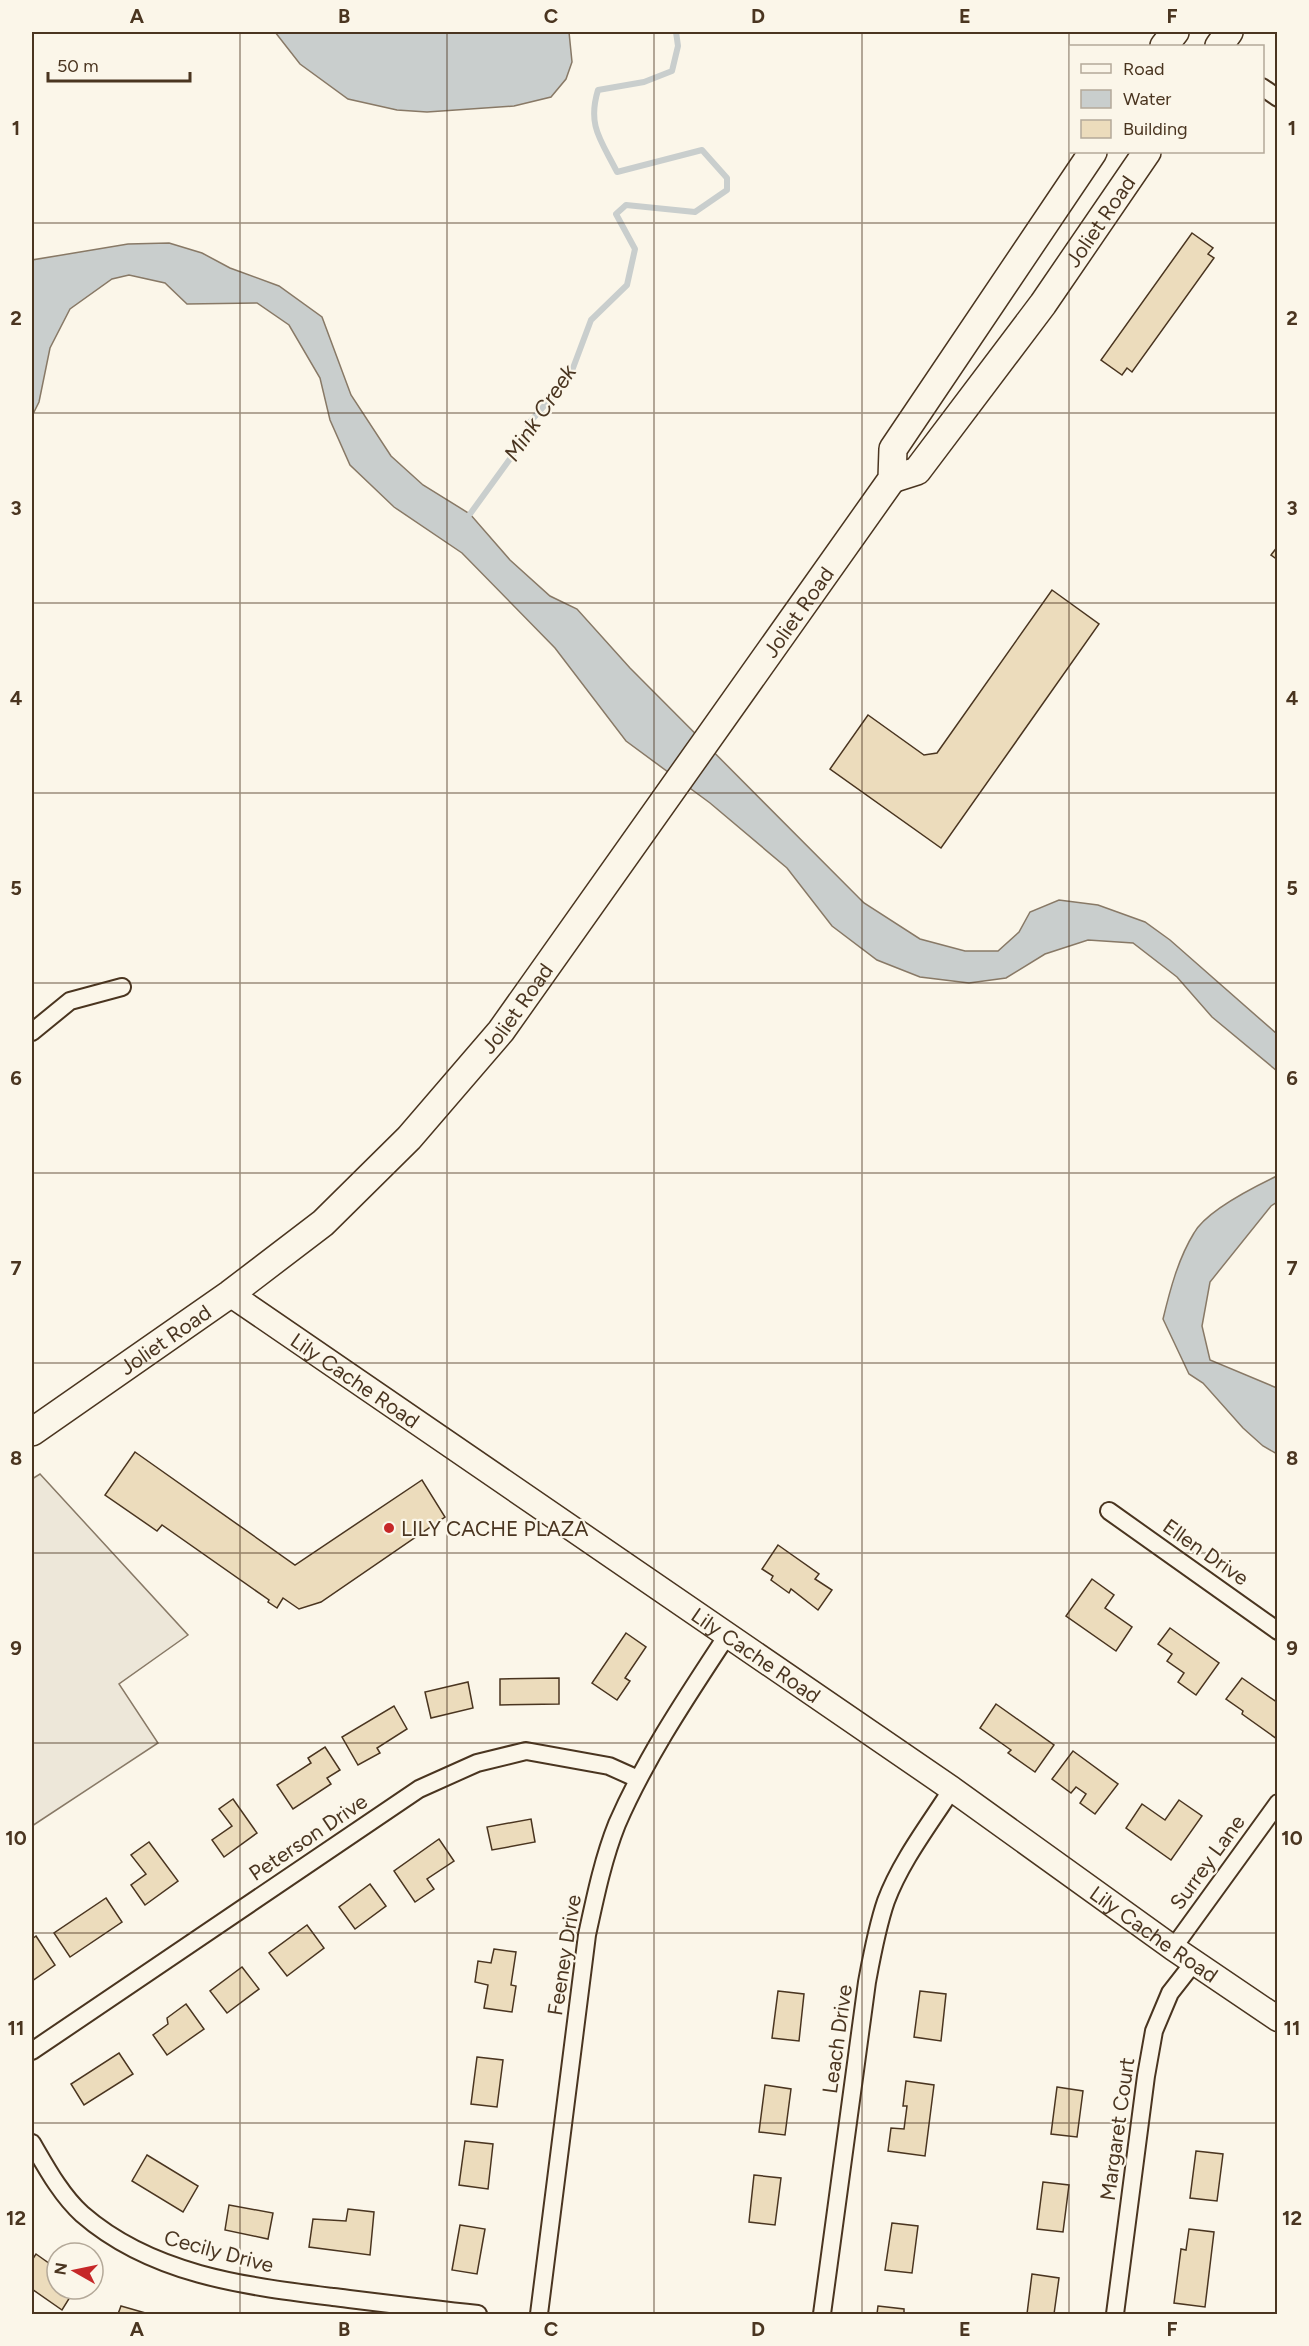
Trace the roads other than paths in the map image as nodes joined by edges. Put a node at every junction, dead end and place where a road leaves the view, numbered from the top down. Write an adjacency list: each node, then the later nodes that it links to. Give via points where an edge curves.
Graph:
1 (1174, 32): 3 (main road)
2 (1229, 32): 4 (main road)
3 (1165, 45)
4 (1220, 45)
5 (1264, 88): 6 (street)
6 (1278, 98)
7 (1092, 153): 9 (main road, via 892,449)
8 (1146, 153): 9 (main road, Joliet Road, via 1043,304 917,471)
9 (892, 479): 12 (main road, Joliet Road, via 501,1031 409,1138 323,1223)
10 (122, 987): 11 (street, via 70,1000)
11 (32, 1032)
12 (230, 1294): 13 (main road, Joliet Road); 16 (street, Lily Cache Road)
13 (32, 1432)
14 (1109, 1511): 15 (street, Ellen Drive)
15 (1278, 1630)
16 (729, 1634): 17 (street, Feeney Drive); 18 (street, Lily Cache Road)
17 (638, 1779): 23 (street, Peterson Drive, via 609,1766 526,1751 477,1763 420,1789); 26 (street, Feeney Drive, via 616,1827 587,1935)
18 (952, 1789): 20 (street, Lily Cache Road); 27 (street, Leach Drive, via 901,1870 875,1938)
19 (1278, 1803): 20 (street, Surrey Lane)
20 (1173, 1948): 21 (street, Lily Cache Road)
21 (1195, 1961): 22 (street, Lily Cache Road); 28 (street, Margaret Court, via 1170,1993 1154,2031)
22 (1278, 2019)
23 (32, 2051)
24 (32, 2143): 25 (street, Cecily Drive, via 80,2212 120,2243 170,2266 245,2286)
25 (478, 2314)
26 (539, 2314)
27 (822, 2314)
28 (1115, 2314)

